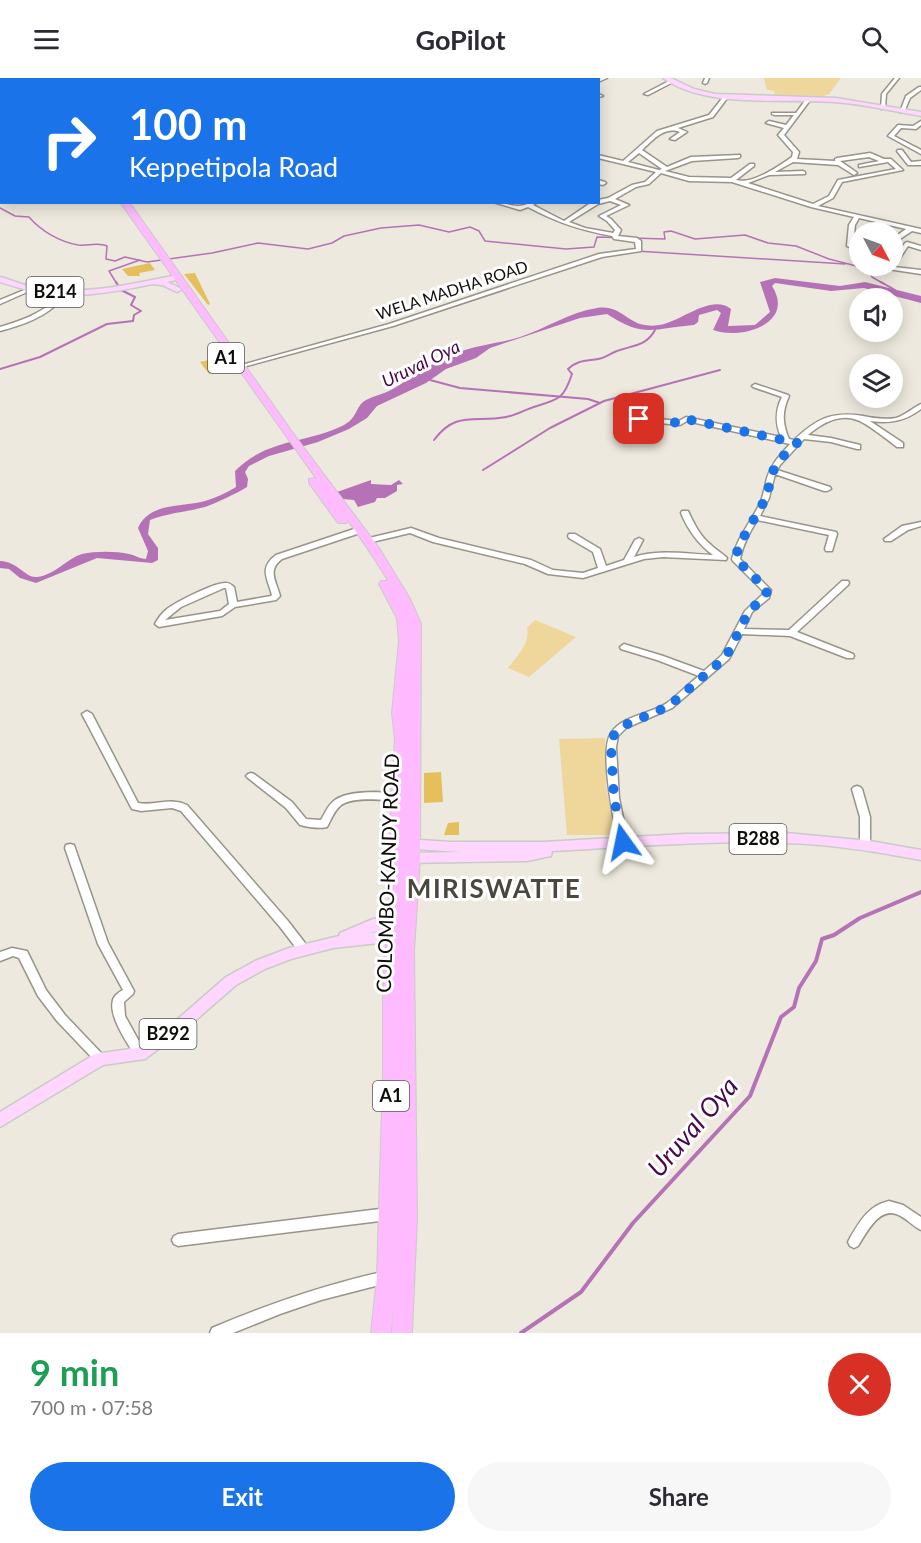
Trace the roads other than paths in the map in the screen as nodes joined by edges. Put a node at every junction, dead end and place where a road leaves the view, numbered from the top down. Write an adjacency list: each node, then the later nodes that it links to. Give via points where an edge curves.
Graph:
1 (897, 78): 7 (street, via 884,94)
2 (670, 80): 4 (street); 5 (main road, via 698,92)
3 (921, 88): 8 (street, via 908,98)
4 (646, 94)
5 (726, 97): 6 (main road); 15 (street, via 711,116)
6 (809, 99): 7 (main road); 10 (street)
7 (883, 108): 8 (main road)
8 (902, 111): 11 (main road)
9 (774, 114): 10 (street)
10 (798, 114): 14 (street)
11 (921, 114)
12 (769, 123): 14 (street)
13 (921, 123): 19 (street, via 914,128 900,126 891,136)
14 (786, 127): 22 (street, via 781,135 796,152)
15 (671, 128): 16 (street, via 684,132); 17 (street, via 659,132)
16 (673, 138)
17 (640, 151): 24 (street); 29 (street)
18 (900, 151): 26 (street, via 910,164)
19 (921, 152)
20 (600, 156): 24 (street)
21 (738, 156): 29 (street, via 691,159)
22 (792, 160): 25 (street); 33 (street)
23 (882, 160): 25 (street, via 870,155 837,160); 28 (street); 44 (street, via 889,160 900,170 840,181 831,197)
24 (625, 162): 30 (street)
25 (839, 163): 32 (street)
26 (921, 164)
27 (753, 165): 34 (street)
28 (861, 166)
29 (666, 169): 30 (street)
30 (659, 172): 34 (street, via 689,179); 36 (street, via 647,183)
31 (803, 173): 33 (street)
32 (854, 173)
33 (768, 174): 35 (street)
34 (732, 180): 35 (street)
35 (744, 183): 44 (street)
36 (610, 199): 37 (street); 50 (street, via 626,205 602,216 616,226)
37 (600, 202)
38 (118, 204): 54 (highway, COLOMBO-KANDY ROAD / A1)
39 (125, 204): 54 (highway, COLOMBO-KANDY ROAD / A1)
40 (503, 204): 43 (street)
41 (533, 204): 43 (street)
42 (595, 204): 46 (street)
43 (530, 206): 46 (street)
44 (813, 206): 45 (street)
45 (857, 217): 47 (street); 48 (street)
46 (566, 222): 50 (street)
47 (854, 222)
48 (909, 230): 49 (street); 51 (street, via 894,241)
49 (921, 231)
50 (614, 236): 65 (street, WELA MADHA ROAD, via 637,240 639,250 602,255 391,325)
51 (907, 244): 52 (street); 53 (street)
52 (921, 248)
53 (903, 249)
54 (155, 250): 56 (highway, COLOMBO-KANDY ROAD / A1)
55 (903, 270): 57 (street)
56 (170, 272): 59 (main road, B214); 61 (highway, COLOMBO-KANDY ROAD / A1); 65 (highway, COLOMBO-KANDY ROAD / A1)
57 (921, 272)
58 (1, 280): 60 (main road, B214)
59 (151, 281): 61 (main road); 62 (main road, B214, via 87,292)
60 (31, 289): 62 (main road, B214); 63 (street)
61 (177, 290): 66 (highway, COLOMBO-KANDY ROAD / A1)
62 (58, 292): 64 (street, via 54,306)
63 (0, 302)
64 (0, 329)
65 (241, 366): 66 (highway, COLOMBO-KANDY ROAD / A1)
66 (251, 386): 80 (highway, COLOMBO-KANDY ROAD / A1)
67 (755, 386): 71 (street, via 786,396 778,421)
68 (919, 410): 70 (street, via 897,421)
69 (639, 419): 71 (street, via 680,423 686,419)
70 (861, 419): 72 (street, via 825,420); 73 (street)
71 (785, 439): 72 (street)
72 (800, 440): 74 (street, via 831,440); 75 (street)
73 (900, 446)
74 (857, 447)
75 (773, 471): 76 (street); 78 (street)
76 (827, 489)
77 (685, 513): 85 (street, via 690,528)
78 (756, 517): 84 (street, via 833,534); 86 (street, via 738,547)
79 (921, 524): 82 (street)
80 (360, 535): 88 (street, via 411,530 551,572 583,576); 90 (street, via 279,557 271,563 269,571 276,596); 96 (highway, COLOMBO-KANDY ROAD / A1, via 403,618); 96 (highway, COLOMBO-KANDY ROAD / A1, via 404,596 415,624)
81 (572, 536): 88 (street, via 597,551)
82 (888, 539)
83 (639, 540): 87 (street)
84 (829, 549)
85 (723, 558): 86 (street); 87 (street, via 663,555)
86 (736, 559): 91 (street, via 767,590)
87 (628, 561): 88 (street)
88 (603, 570)
89 (845, 583): 92 (street)
90 (234, 605): 90 (street, via 222,614 159,624 160,619 184,603 224,585 230,587)
91 (738, 631): 92 (street); 95 (street, via 726,657)
92 (791, 633): 94 (street)
93 (624, 647): 95 (street)
94 (850, 656)
95 (706, 675): 101 (street, via 669,706 623,726 614,735 614,798)
96 (406, 713): 100 (highway, COLOMBO-KANDY ROAD / A1); 104 (highway, COLOMBO-KANDY ROAD / A1, via 414,742)
97 (87, 714): 107 (street, via 135,806 143,810 166,804 183,808 286,924)
98 (251, 776): 100 (street, via 289,805 303,822 324,824 337,803 347,799)
99 (857, 789): 102 (street, via 864,806)
100 (398, 797): 104 (highway, COLOMBO-KANDY ROAD / A1)
101 (623, 842): 102 (main road, B288, via 786,838); 104 (main road, B288, via 594,842 527,856)
102 (865, 846): 105 (main road, B288)
103 (70, 848): 109 (street, via 103,944 129,991 118,1000 119,1016)
104 (405, 851): 106 (highway, COLOMBO-KANDY ROAD / A1)
105 (921, 855)
106 (401, 928): 107 (main road, B292); 112 (highway, COLOMBO-KANDY ROAD / A1, via 391,991); 116 (highway, COLOMBO-KANDY ROAD / A1)
107 (304, 950): 109 (main road, B292, via 273,959 237,977)
108 (0, 957): 110 (street, via 12,952 23,954 42,993)
109 (140, 1054): 110 (main road, B292)
110 (100, 1059): 111 (main road, B292)
111 (0, 1120)
112 (388, 1214): 114 (street); 117 (highway, COLOMBO-KANDY ROAD / A1)
113 (921, 1224): 115 (street, via 897,1208 883,1208 872,1216)
114 (178, 1240)
115 (854, 1242)
116 (407, 1272): 117 (street); 120 (highway, COLOMBO-KANDY ROAD / A1)
117 (387, 1276): 118 (street, via 278,1306); 119 (highway, COLOMBO-KANDY ROAD / A1)
118 (217, 1333)
119 (381, 1333)
120 (402, 1333)

